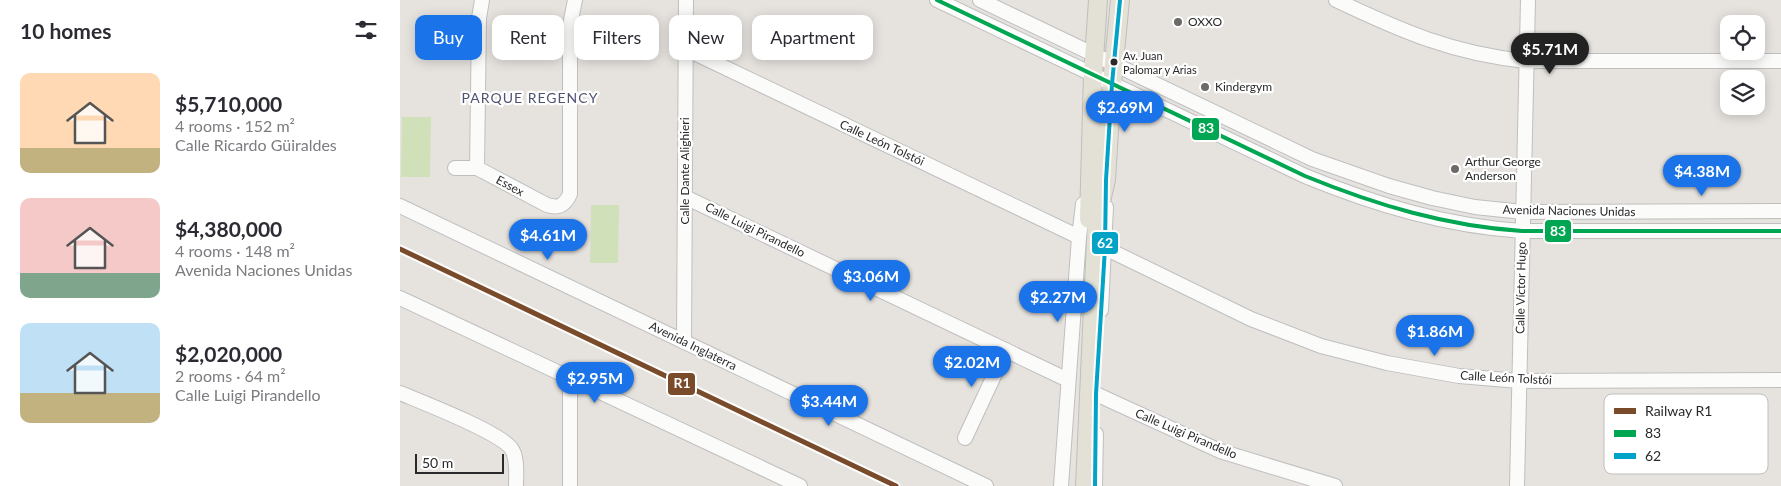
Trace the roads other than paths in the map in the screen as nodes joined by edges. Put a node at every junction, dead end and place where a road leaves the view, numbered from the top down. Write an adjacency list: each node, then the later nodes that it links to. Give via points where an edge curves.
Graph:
1 (482, 0): 21 (street)
2 (575, 0): 21 (street, Essex, via 570,25 568,198 560,207 547,206)
3 (686, 0): 10 (street, Calle Dante Alighieri)
4 (937, 0): 17 (street, Avenida Naciones Unidas)
5 (980, 0): 11 (street, Avenida Naciones Unidas)
6 (1098, 0): 11 (main road)
7 (1120, 0): 16 (main road)
8 (1336, 0): 14 (street, via 1400,31 1430,41 1496,58)
9 (1528, 0): 14 (street, Calle Víctor Hugo)
10 (686, 15)
11 (1094, 54): 16 (street, Avenida Naciones Unidas); 17 (main road)
12 (686, 60): 23 (street, Calle Dante Alighieri)
13 (707, 60): 29 (street, Calle León Tolstói)
14 (1526, 61): 15 (street); 26 (street, Calle Víctor Hugo)
15 (1781, 61)
16 (1114, 64): 18 (main road); 26 (street, Avenida Naciones Unidas, via 1312,159 1348,173 1432,198)
17 (1093, 74): 18 (street, Avenida Naciones Unidas); 19 (main road)
18 (1112, 84): 22 (main road); 27 (street, Avenida Naciones Unidas, via 1350,195 1449,223)
19 (1089, 164): 29 (street); 46 (main road, via 1090,222)
20 (455, 168): 21 (street)
21 (477, 168)
22 (1106, 180): 30 (street); 47 (main road, via 1097,218)
23 (685, 197): 32 (street, Calle Dante Alighieri); 33 (street, Calle Luigi Pirandello)
24 (400, 206): 32 (street, Avenida Inglaterra)
25 (1781, 211): 26 (street, Avenida Naciones Unidas)
26 (1523, 212): 27 (street, Calle Víctor Hugo)
27 (1522, 231): 28 (street, Avenida Naciones Unidas); 37 (street, Calle Víctor Hugo)
28 (1781, 231)
29 (1079, 236): 35 (street)
30 (1105, 248): 37 (street, Calle León Tolstói, via 1251,319 1321,346 1387,363 1459,376); 39 (street)
31 (400, 298): 34 (street)
32 (684, 342): 44 (street, Avenida Inglaterra)
33 (1006, 350): 35 (street, Calle Luigi Pirandello); 40 (street)
34 (570, 376): 42 (street); 43 (street)
35 (1068, 380): 45 (street)
36 (1781, 380): 37 (street, Calle León Tolstói)
37 (1519, 381): 50 (street, Calle Víctor Hugo)
38 (400, 393): 41 (street, via 498,437 512,449)
39 (1096, 394): 48 (street); 49 (street, Calle Luigi Pirandello, via 1220,451)
40 (965, 438)
41 (516, 486)
42 (570, 486)
43 (800, 486)
44 (986, 486)
45 (1061, 486)
46 (1073, 486)
47 (1085, 486)
48 (1095, 486)
49 (1335, 486)
50 (1517, 486)

